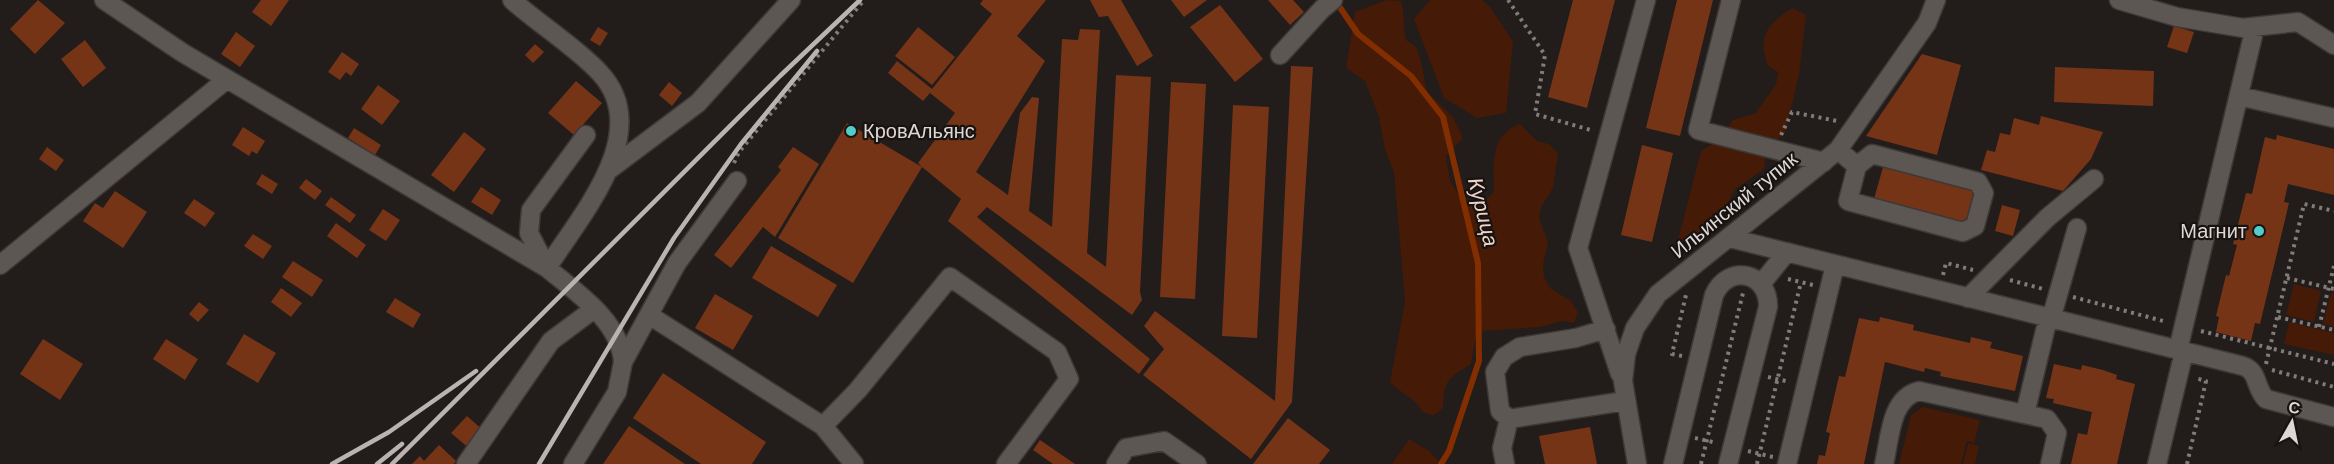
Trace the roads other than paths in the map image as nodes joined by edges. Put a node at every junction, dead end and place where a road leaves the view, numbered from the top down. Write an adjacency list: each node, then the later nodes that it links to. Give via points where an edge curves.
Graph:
1 (104, 0): 13 (street)
2 (512, 0): 9 (street)
3 (791, 0): 19 (street, via 698,103)
4 (1333, 0): 12 (street)
5 (1646, 0): 33 (street, via 1578,249)
6 (1731, 0): 17 (street, via 1698,130 1775,149)
7 (1936, 0): 17 (street, Ильинский тупик, via 1927,23)
8 (2119, 0): 10 (street, via 2177,17)
9 (533, 7): 19 (street, via 601,74 620,103 619,141)
10 (2255, 27): 11 (street, via 2298,22); 14 (street)
11 (2334, 45)
12 (1280, 55)
13 (226, 80): 25 (street); 27 (street)
14 (2239, 96): 15 (street); 34 (street)
15 (2334, 118)
16 (586, 135): 27 (street, via 531,210 529,233)
17 (1831, 156): 18 (street); 23 (street, Ильинский тупик)
18 (1857, 166): 18 (street, via 1848,201 1963,232 1975,226 1984,193 1978,182 1872,154)
19 (610, 169): 27 (street)
20 (2094, 180): 29 (street, via 2047,219)
21 (737, 181): 31 (street, via 677,262)
22 (2077, 228): 32 (street)
23 (1730, 238): 24 (street); 36 (street, Ильинский тупик, via 1658,294 1635,328 1626,354)
24 (1787, 252): 26 (street); 28 (street)
25 (0, 265)
26 (1835, 265): 29 (street); 52 (street)
27 (547, 268): 30 (street)
28 (1761, 284): 50 (street, via 1739,274 1723,280 1718,287); 51 (street, via 1768,307)
29 (1968, 298): 32 (street)
30 (594, 309): 35 (street, via 616,335); 42 (street, via 551,341)
31 (649, 315): 35 (street); 41 (street)
32 (2049, 318): 34 (street); 38 (street)
33 (1606, 329): 36 (street); 40 (street, via 1576,339 1520,347 1504,357 1495,372 1500,411)
34 (2181, 351): 39 (street, via 2248,368 2266,399); 55 (street)
35 (623, 362): 43 (street, via 617,392)
36 (1623, 381): 37 (street, Ильинский тупик)
37 (1625, 401): 40 (street); 49 (street, Ильинский тупик)
38 (2025, 414): 53 (street, via 1919,391 1910,393 1897,409); 54 (street, via 2047,419 2055,428)
39 (2334, 417)
40 (1509, 419): 48 (street, via 1502,448)
41 (824, 426): 44 (street); 45 (street, via 950,277 1057,352 1069,379)
42 (466, 464)
43 (573, 464)
44 (854, 464)
45 (1006, 464)
46 (1116, 464): 47 (street, via 1126,448 1164,441)
47 (1197, 464)
48 (1505, 464)
49 (1637, 464)
50 (1673, 464)
51 (1728, 464)
52 (1787, 464)
53 (1884, 464)
54 (2050, 464)
55 (2157, 464)

